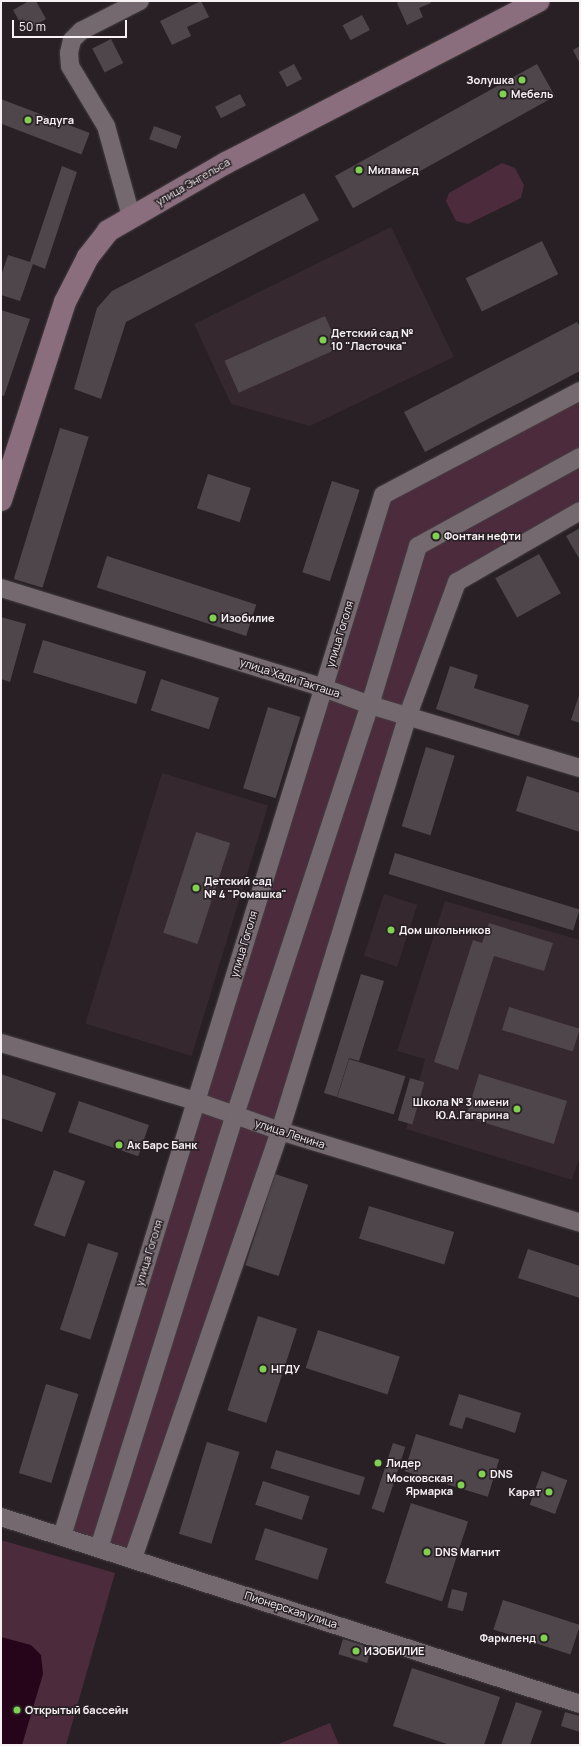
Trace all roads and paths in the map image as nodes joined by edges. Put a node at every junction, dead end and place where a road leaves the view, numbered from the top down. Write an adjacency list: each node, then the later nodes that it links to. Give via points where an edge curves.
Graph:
1 (140, 1): 3 (street, via 81,32 72,40 69,52 70,66 106,126)
2 (538, 1): 3 (street, улица Энгельса, via 226,163)
3 (131, 216): 6 (street, улица Энгельса, via 108,231 88,258 65,302)
4 (580, 391): 9 (street, улица Гоголя, via 383,496)
5 (580, 456): 10 (street, via 418,546)
6 (1, 500)
7 (580, 511): 11 (street, via 457,582)
8 (1, 588): 9 (street, улица Хади Такташа)
9 (324, 688): 10 (street, улица Хади Такташа); 14 (street, улица Гоголя)
10 (370, 705): 11 (street, улица Хади Такташа); 15 (street)
11 (408, 715): 12 (street, улица Хади Такташа); 16 (street)
12 (580, 768)
13 (1, 1043): 14 (street, улица Ленина)
14 (195, 1101): 15 (street, улица Ленина); 19 (street, улица Гоголя)
15 (235, 1115): 16 (street, улица Ленина); 20 (street)
16 (280, 1131): 17 (street, улица Ленина); 21 (street)
17 (580, 1223)
18 (1, 1517): 19 (street, Пионерская улица)
19 (62, 1536): 20 (street, Пионерская улица)
20 (99, 1548): 21 (street, Пионерская улица)
21 (133, 1558): 22 (street, Пионерская улица)
22 (580, 1704)

